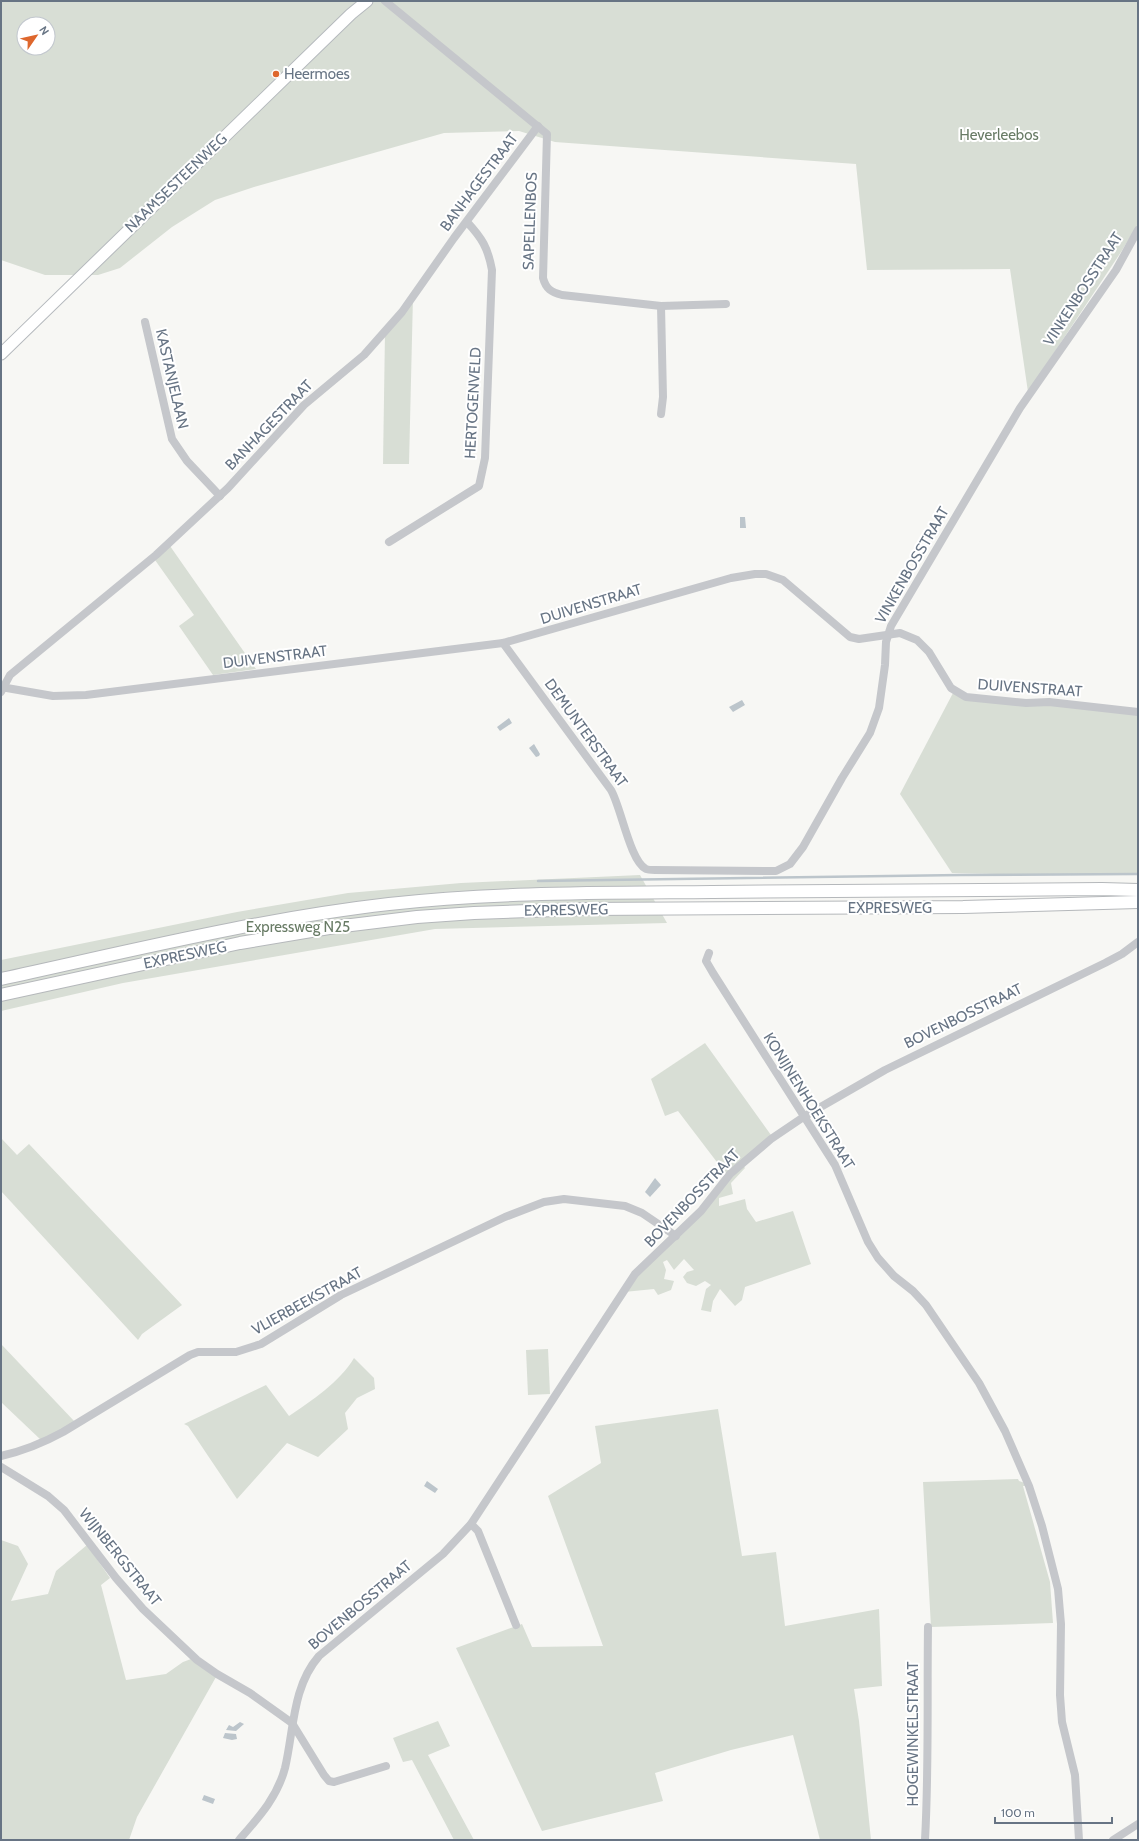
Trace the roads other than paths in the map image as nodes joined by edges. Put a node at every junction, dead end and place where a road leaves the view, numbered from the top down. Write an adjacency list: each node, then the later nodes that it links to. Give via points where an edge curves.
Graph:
1 (361, 1): 4 (main road, NAAMSESTEENWEG)
2 (367, 1): 4 (main road, NAAMSESTEENWEG)
3 (385, 1): 5 (street)
4 (351, 14): 11 (main road, NAAMSESTEENWEG)
5 (538, 126): 6 (street, BANHAGESTRAAT); 9 (street, SAPELLENBOS, via 547,134 543,278 545,286 550,291 562,295)
6 (467, 222): 13 (street, BANHAGESTRAAT, via 385,332 364,355 304,405); 14 (street, HERTOGENVELD, via 482,238 492,270 485,458 480,486)
7 (1138, 230): 15 (street, VINKENBOSSTRAAT, via 1116,270 1020,408)
8 (726, 304): 9 (street, SAPELLENBOS)
9 (661, 306): 12 (street)
10 (145, 322): 13 (street, KASTANJELAAN, via 172,439 187,461)
11 (1, 354)
12 (661, 414)
13 (220, 496): 17 (street, BANHAGESTRAAT, via 138,571 10,675)
14 (389, 542)
15 (888, 634): 16 (street, DUIVENSTRAAT, via 859,639 850,637 783,580 774,575 755,574 680,592); 18 (street, DUIVENSTRAAT, via 900,633 917,640 929,652 954,691 966,697 1026,703 1049,702); 19 (street, VINKENBOSSTRAAT, via 876,721 803,848 790,864 776,870 655,870 646,869)
16 (503, 643): 17 (street, DUIVENSTRAAT, via 86,695 53,696); 19 (street, DEMUNTERSTRAAT, via 611,790)
17 (2, 689)
18 (1138, 712)
19 (632, 847)
20 (1138, 900): 23 (highway, EXPRESWEG, via 1094,889 638,892 473,898 390,904 284,920 168,942); 24 (highway, EXPRESWEG, via 956,907 584,909 424,917 335,927 253,941)
21 (1138, 942): 25 (street, BOVENBOSSTRAAT, via 1105,964 885,1070)
22 (709, 953): 25 (street, KONIJNENHOEKSTRAAT, via 706,961)
23 (1, 979)
24 (1, 995)
25 (804, 1116): 26 (street, BOVENBOSSTRAAT, via 771,1139 730,1174 701,1211); 37 (street, KONIJNENHOEKSTRAAT, via 835,1165 868,1242 878,1258 926,1305 979,1383 1005,1431 1029,1486 1058,1588 1062,1722 1074,1775)
26 (676, 1236): 27 (street, VLIERBEEKSTRAAT, via 642,1213 625,1206 564,1199 544,1202 505,1217 341,1296 262,1344 236,1352 198,1352 190,1355 47,1441); 29 (street, BOVENBOSSTRAAT, via 635,1274)
27 (1, 1456)
28 (1, 1467): 32 (street, WIJNBERGSTRAAT, via 48,1496 64,1510 138,1604 197,1660)
29 (471, 1524): 30 (street, via 478,1531); 32 (street, BOVENBOSSTRAAT, via 443,1554 310,1666)
30 (516, 1625)
31 (928, 1628): 36 (street, HOGEWINKELSTRAAT)
32 (292, 1723): 33 (street, via 329,1781 334,1782); 35 (street, BOVENBOSSTRAAT, via 285,1768 279,1784 268,1806)
33 (386, 1766)
34 (1138, 1824): 38 (street)
35 (239, 1840)
36 (925, 1840)
37 (1079, 1840)
38 (1113, 1840)

